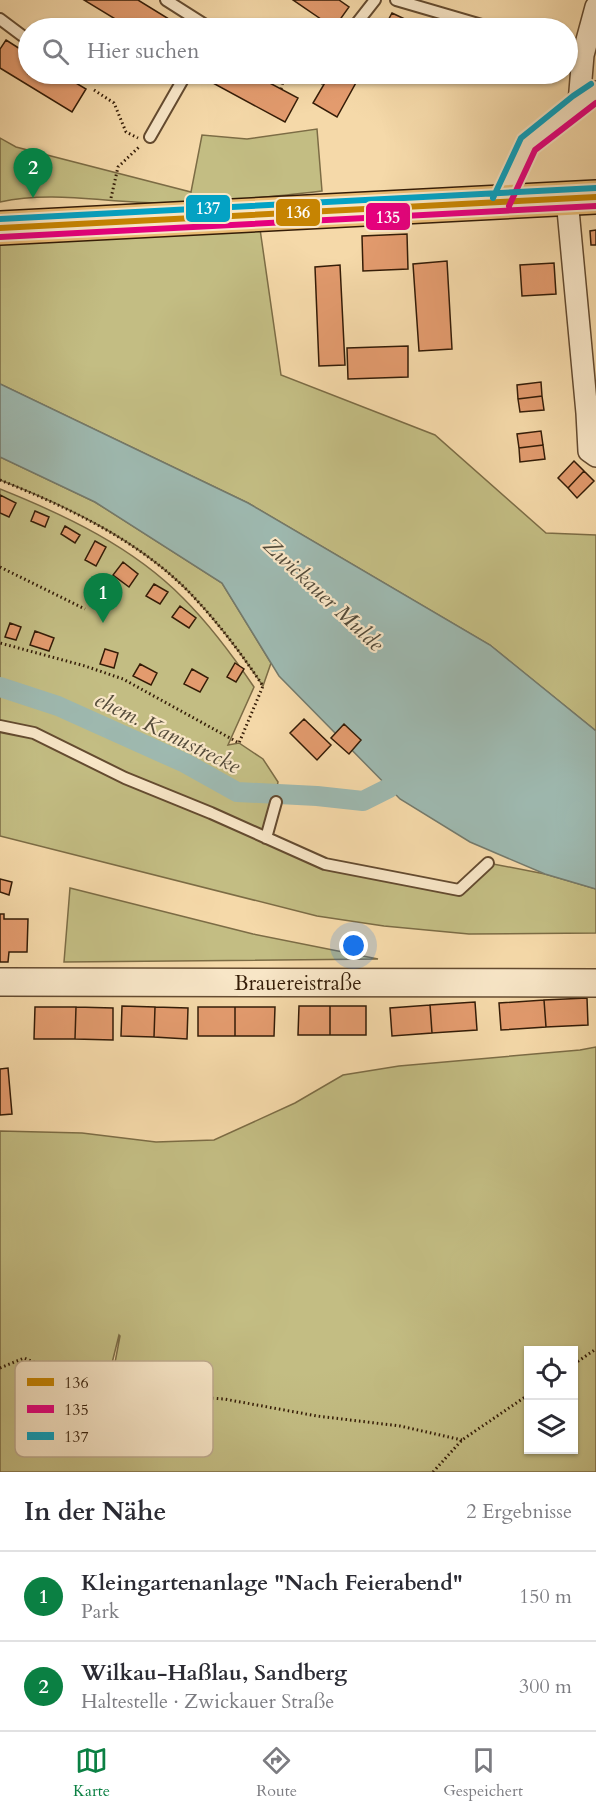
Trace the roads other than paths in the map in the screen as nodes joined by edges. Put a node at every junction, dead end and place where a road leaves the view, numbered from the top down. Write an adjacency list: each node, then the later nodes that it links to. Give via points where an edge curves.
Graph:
1 (166, 0): 5 (lane)
2 (375, 0): 6 (lane)
3 (396, 0): 7 (lane)
4 (596, 7): 10 (street)
5 (194, 18)
6 (361, 18)
7 (458, 18)
8 (0, 19): 9 (lane)
9 (18, 32)
10 (578, 46)
11 (578, 64): 13 (street)
12 (180, 84): 14 (lane)
13 (587, 98): 16 (street, via 528,144)
14 (150, 137)
15 (581, 198): 16 (main road); 18 (street, via 589,451)
16 (501, 202): 17 (main road)
17 (0, 228)
18 (596, 456)
19 (0, 726): 21 (lane, via 34,733 125,778)
20 (276, 802): 21 (lane)
21 (266, 838): 22 (lane, via 325,864 459,890)
22 (488, 863)
23 (0, 982): 24 (street, Brauereistraße)
24 (596, 983)

